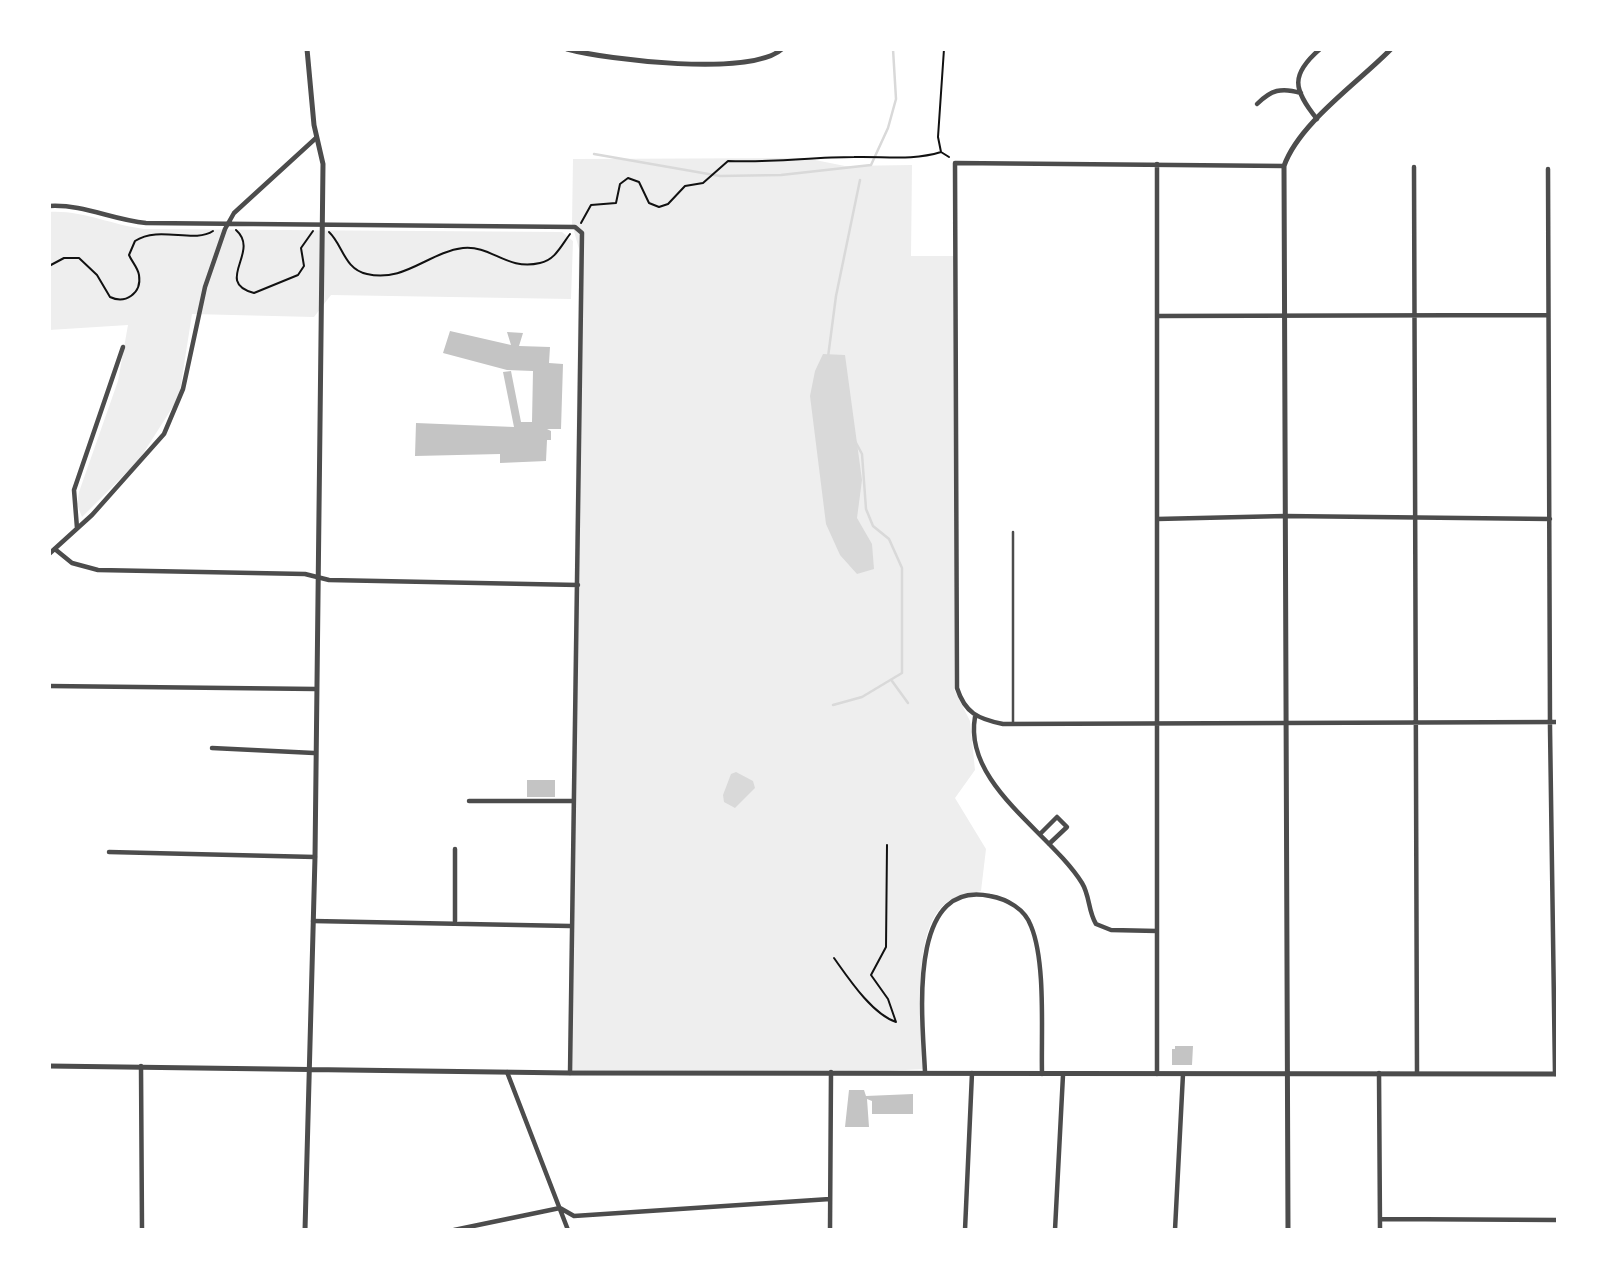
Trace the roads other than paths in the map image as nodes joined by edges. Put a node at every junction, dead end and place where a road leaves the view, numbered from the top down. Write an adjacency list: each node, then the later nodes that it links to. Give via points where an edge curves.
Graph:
1 (307, 49): 9 (street)
2 (567, 49): 3 (street, via 623,60 747,64 770,58)
3 (782, 49)
4 (1320, 49): 6 (street, via 1298,72)
5 (1391, 49): 8 (street)
6 (1301, 93): 7 (street, via 1279,89); 8 (street)
7 (1258, 104)
8 (1318, 120): 11 (street, via 1288,154)
9 (316, 138): 15 (street, via 234,212); 16 (street, via 323,164)
10 (1157, 164): 11 (street); 19 (street); 34 (street, via 955,163 957,688)
11 (1284, 166): 17 (street)
12 (1414, 167): 20 (street)
13 (1548, 169): 18 (street)
14 (49, 206): 15 (street, via 81,207 138,222)
15 (228, 223): 16 (street); 26 (street, via 205,287 183,389 164,434 124,483)
16 (321, 225): 30 (street); 31 (street, via 575,227 582,233)
17 (1283, 314): 19 (street); 20 (street); 22 (street)
18 (1547, 315): 20 (street); 25 (street)
19 (1157, 316): 24 (street)
20 (1415, 316): 23 (street)
21 (123, 346): 26 (street, via 74,490)
22 (1285, 516): 23 (street); 24 (street); 35 (street)
23 (1417, 517): 25 (street); 36 (street)
24 (1157, 519): 39 (street)
25 (1550, 519): 37 (street)
26 (77, 528): 28 (street)
27 (1013, 532): 40 (lane)
28 (56, 550): 29 (street); 30 (street, via 72,563 97,570)
29 (49, 554)
30 (317, 577): 31 (street); 33 (street)
31 (578, 585): 44 (street)
32 (49, 686): 33 (street)
33 (316, 689): 42 (street)
34 (975, 717): 40 (street); 45 (street, via 984,770)
35 (1286, 721): 36 (street); 39 (street); 63 (street)
36 (1417, 722): 37 (street); 64 (street)
37 (1550, 722): 38 (street); 69 (street)
38 (1558, 722)
39 (1159, 723): 40 (street); 53 (street)
40 (1013, 724)
41 (212, 748): 42 (street)
42 (314, 753): 49 (street)
43 (469, 801): 44 (street)
44 (573, 801): 52 (street)
45 (1040, 834): 46 (street); 46 (street, via 1057,817 1067,827)
46 (1049, 844): 53 (street, via 1082,883 1093,920 1100,927)
47 (455, 849): 51 (street)
48 (108, 852): 49 (street)
49 (314, 857): 50 (street)
50 (313, 921): 51 (street); 56 (street)
51 (455, 921): 52 (street)
52 (570, 926): 61 (street)
53 (1158, 930): 67 (street)
54 (141, 1065): 55 (street); 56 (street); 74 (street)
55 (49, 1066)
56 (309, 1071): 57 (street); 75 (street)
57 (507, 1072): 61 (street); 71 (street)
58 (831, 1072): 59 (street); 61 (street); 70 (street)
59 (925, 1072): 62 (street); 65 (street, via 927,939 949,904 978,893 1010,903 1031,924 1037,946)
60 (1379, 1072): 63 (street); 64 (street); 72 (street)
61 (570, 1073)
62 (972, 1073): 65 (street); 79 (street)
63 (1287, 1073): 68 (street); 82 (street)
64 (1418, 1073): 69 (street)
65 (1042, 1074): 66 (street)
66 (1063, 1074): 67 (street); 80 (street)
67 (1157, 1074): 68 (street)
68 (1183, 1074): 81 (street)
69 (1556, 1074)
70 (830, 1199): 71 (street, via 574,1216); 78 (street)
71 (560, 1208): 76 (street); 77 (street)
72 (1381, 1219): 73 (street); 83 (street)
73 (1558, 1220)
74 (142, 1230)
75 (305, 1230)
76 (454, 1230)
77 (568, 1230)
78 (830, 1230)
79 (965, 1230)
80 (1055, 1230)
81 (1175, 1230)
82 (1289, 1230)
83 (1380, 1230)

